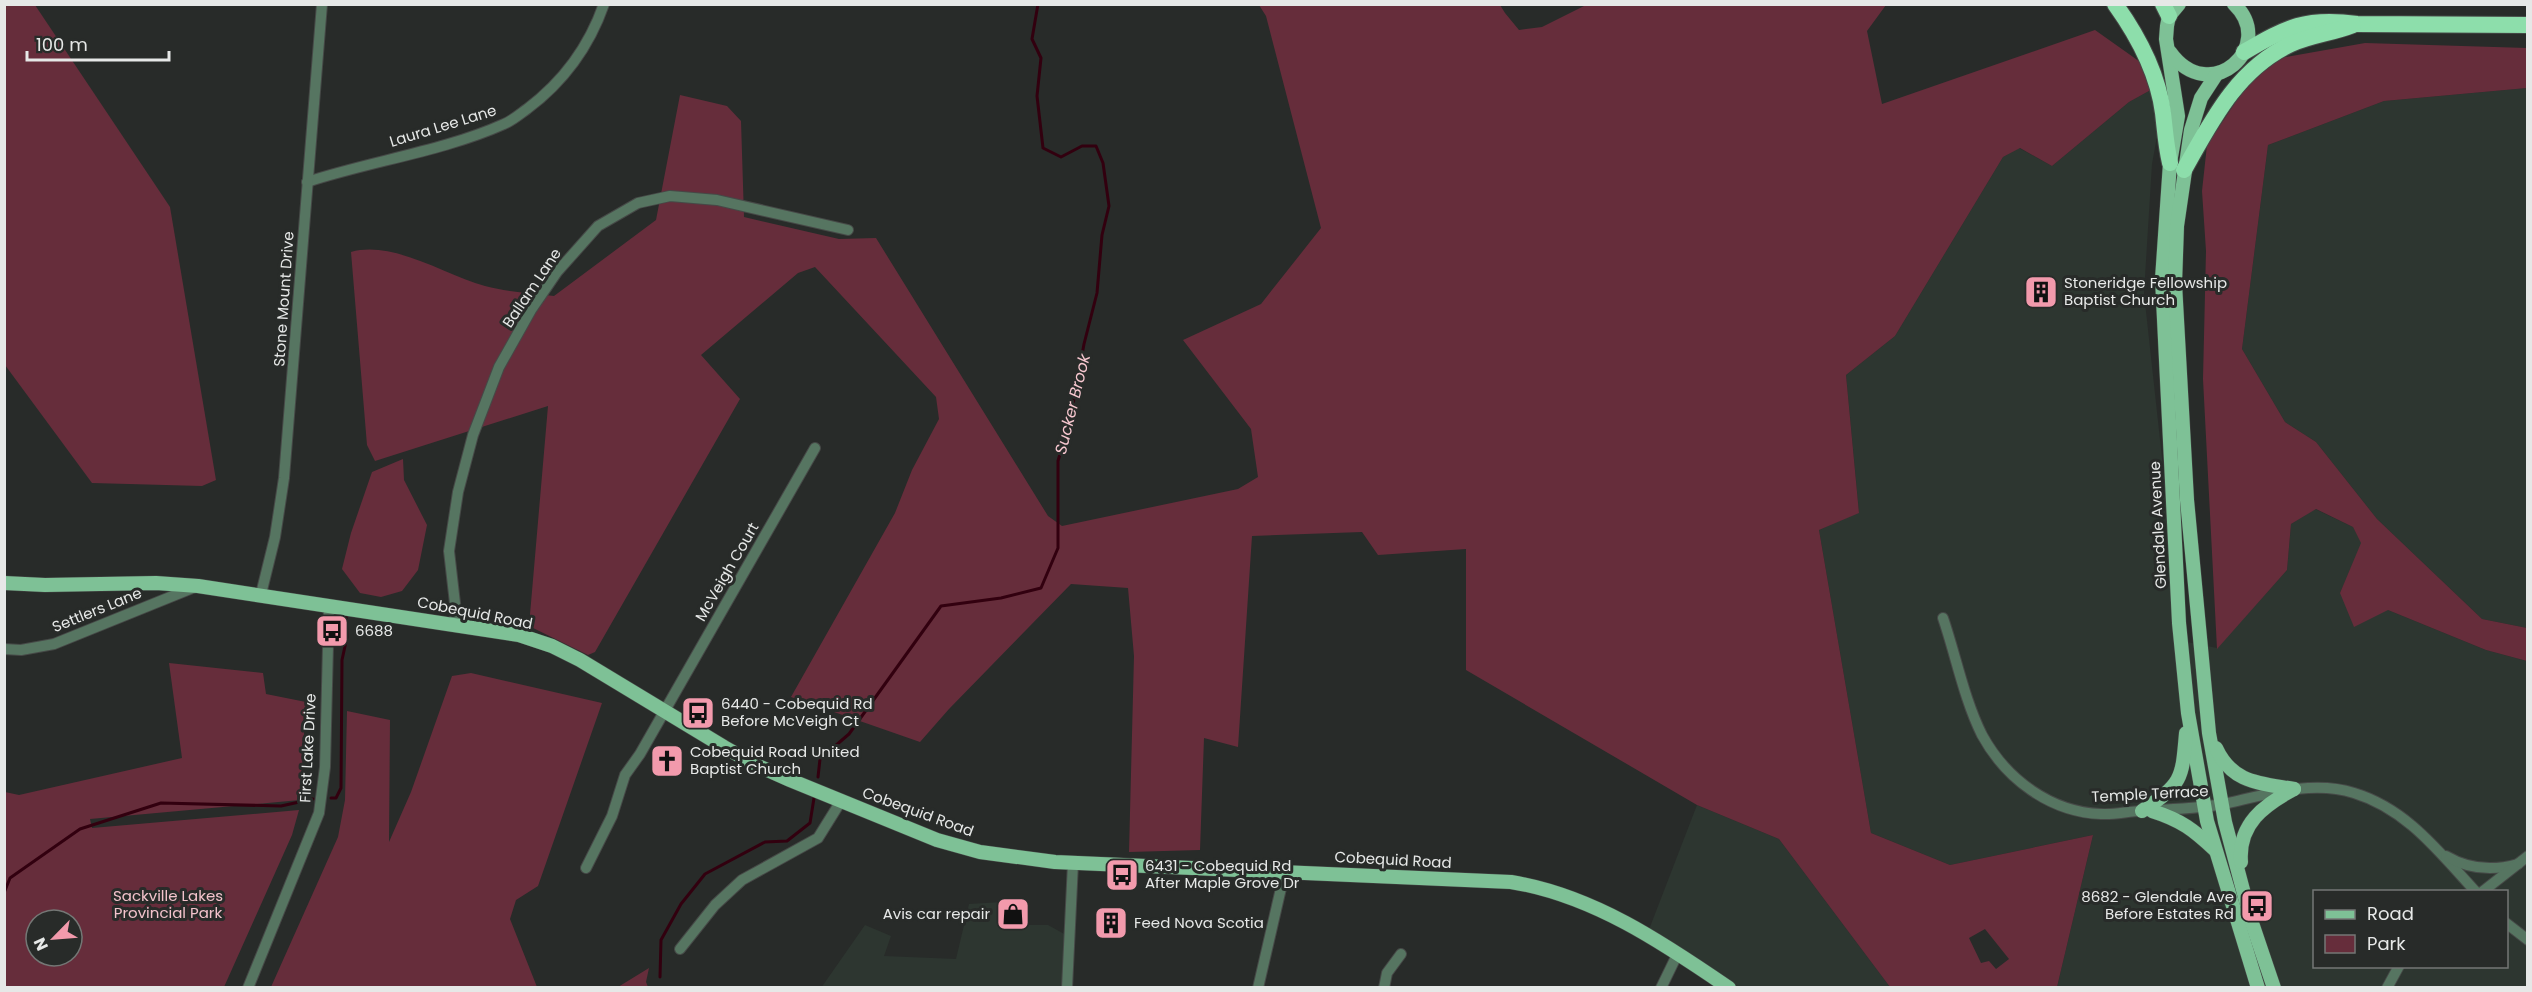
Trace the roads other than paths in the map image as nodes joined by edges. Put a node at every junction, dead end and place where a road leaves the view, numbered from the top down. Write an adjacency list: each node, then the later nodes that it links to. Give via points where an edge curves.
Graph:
1 (322, 4): 12 (street, Stone Mount Drive)
2 (604, 4): 12 (street, Laura Lee Lane, via 580,57 545,96 506,124)
3 (2115, 4): 11 (highway, via 2147,58 2163,113 2164,139)
4 (2239, 7): 9 (main road, via 2248,35)
5 (2170, 8): 8 (main road, Glendale Avenue, via 2166,39)
6 (2357, 24): 7 (highway); 9 (highway, via 2331,20 2303,23); 11 (highway, via 2292,44 2263,60 2233,91)
7 (2528, 25)
8 (2170, 52): 10 (main road, via 2189,71); 11 (main road, Glendale Avenue, via 2178,116)
9 (2244, 52): 10 (main road, Glendale Avenue, via 2229,69)
10 (2216, 75): 11 (main road, Glendale Avenue, via 2198,107)
11 (2177, 167): 23 (main road, Glendale Avenue, via 2162,279 2179,623); 24 (main road, Glendale Avenue, via 2175,284 2187,500)
12 (307, 182): 17 (street, Stone Mount Drive, via 284,478)
13 (848, 230): 20 (street, Ballam Lane, via 717,200 670,196 638,203 598,225 557,272 531,310 499,367 473,435 448,551)
14 (816, 448): 22 (street, McVeigh Court)
15 (4, 583): 16 (main road, Cobequid Road)
16 (198, 586): 17 (main road, Cobequid Road); 21 (street, Settlers Lane, via 54,644)
17 (261, 594): 18 (main road, Cobequid Road)
18 (329, 605): 20 (main road, Cobequid Road); 46 (street, First Lake Drive, via 325,767 319,813)
19 (1943, 618): 29 (street, Temple Terrace, via 1982,733 2007,771 2048,801 2070,810 2102,814)
20 (454, 624): 22 (main road, Cobequid Road, via 519,635 552,646)
21 (4, 649)
22 (665, 710): 26 (main road, Cobequid Road, via 756,765); 35 (street, McVeigh Court, via 629,767 612,816)
23 (2188, 713): 28 (main road, Glendale Avenue); 29 (main road, via 2183,766 2176,783)
24 (2209, 732): 25 (main road, via 2224,764 2240,778); 27 (main road, Glendale Avenue)
25 (2294, 789): 27 (street, Temple Terrace); 31 (street, Temple Terrace, via 2318,787 2352,792 2375,801 2411,823); 37 (main road, via 2267,804 2251,821 2242,839)
26 (841, 801): 33 (main road, Cobequid Road, via 915,832 980,852); 42 (street, via 818,838 742,880 715,905)
27 (2222, 804): 28 (street, Temple Terrace); 37 (main road, Glendale Avenue)
28 (2205, 808): 29 (street, Temple Terrace); 30 (main road, Glendale Avenue)
29 (2147, 811): 30 (main road, via 2185,824)
30 (2215, 850): 52 (main road, Glendale Avenue)
31 (2438, 851): 34 (street, via 2461,864 2478,867 2500,869); 38 (street, Temple Terrace)
32 (2528, 856): 34 (street)
33 (1073, 863): 36 (main road, Cobequid Road); 47 (street)
34 (2518, 864): 39 (street)
35 (586, 868)
36 (1286, 872): 43 (main road, Cobequid Road, via 1540,886 1603,911); 48 (street)
37 (2242, 882): 53 (main road, Glendale Avenue)
38 (2475, 890)
39 (2483, 890)
40 (2508, 925): 41 (street)
41 (2528, 940)
42 (680, 949)
43 (1678, 953): 50 (street); 51 (main road, Cobequid Road)
44 (1401, 954): 49 (street)
45 (2398, 968): 54 (street)
46 (248, 987)
47 (1067, 987)
48 (1258, 987)
49 (1384, 987)
50 (1661, 987)
51 (1729, 987)
52 (2258, 987)
53 (2274, 987)
54 (2387, 987)

